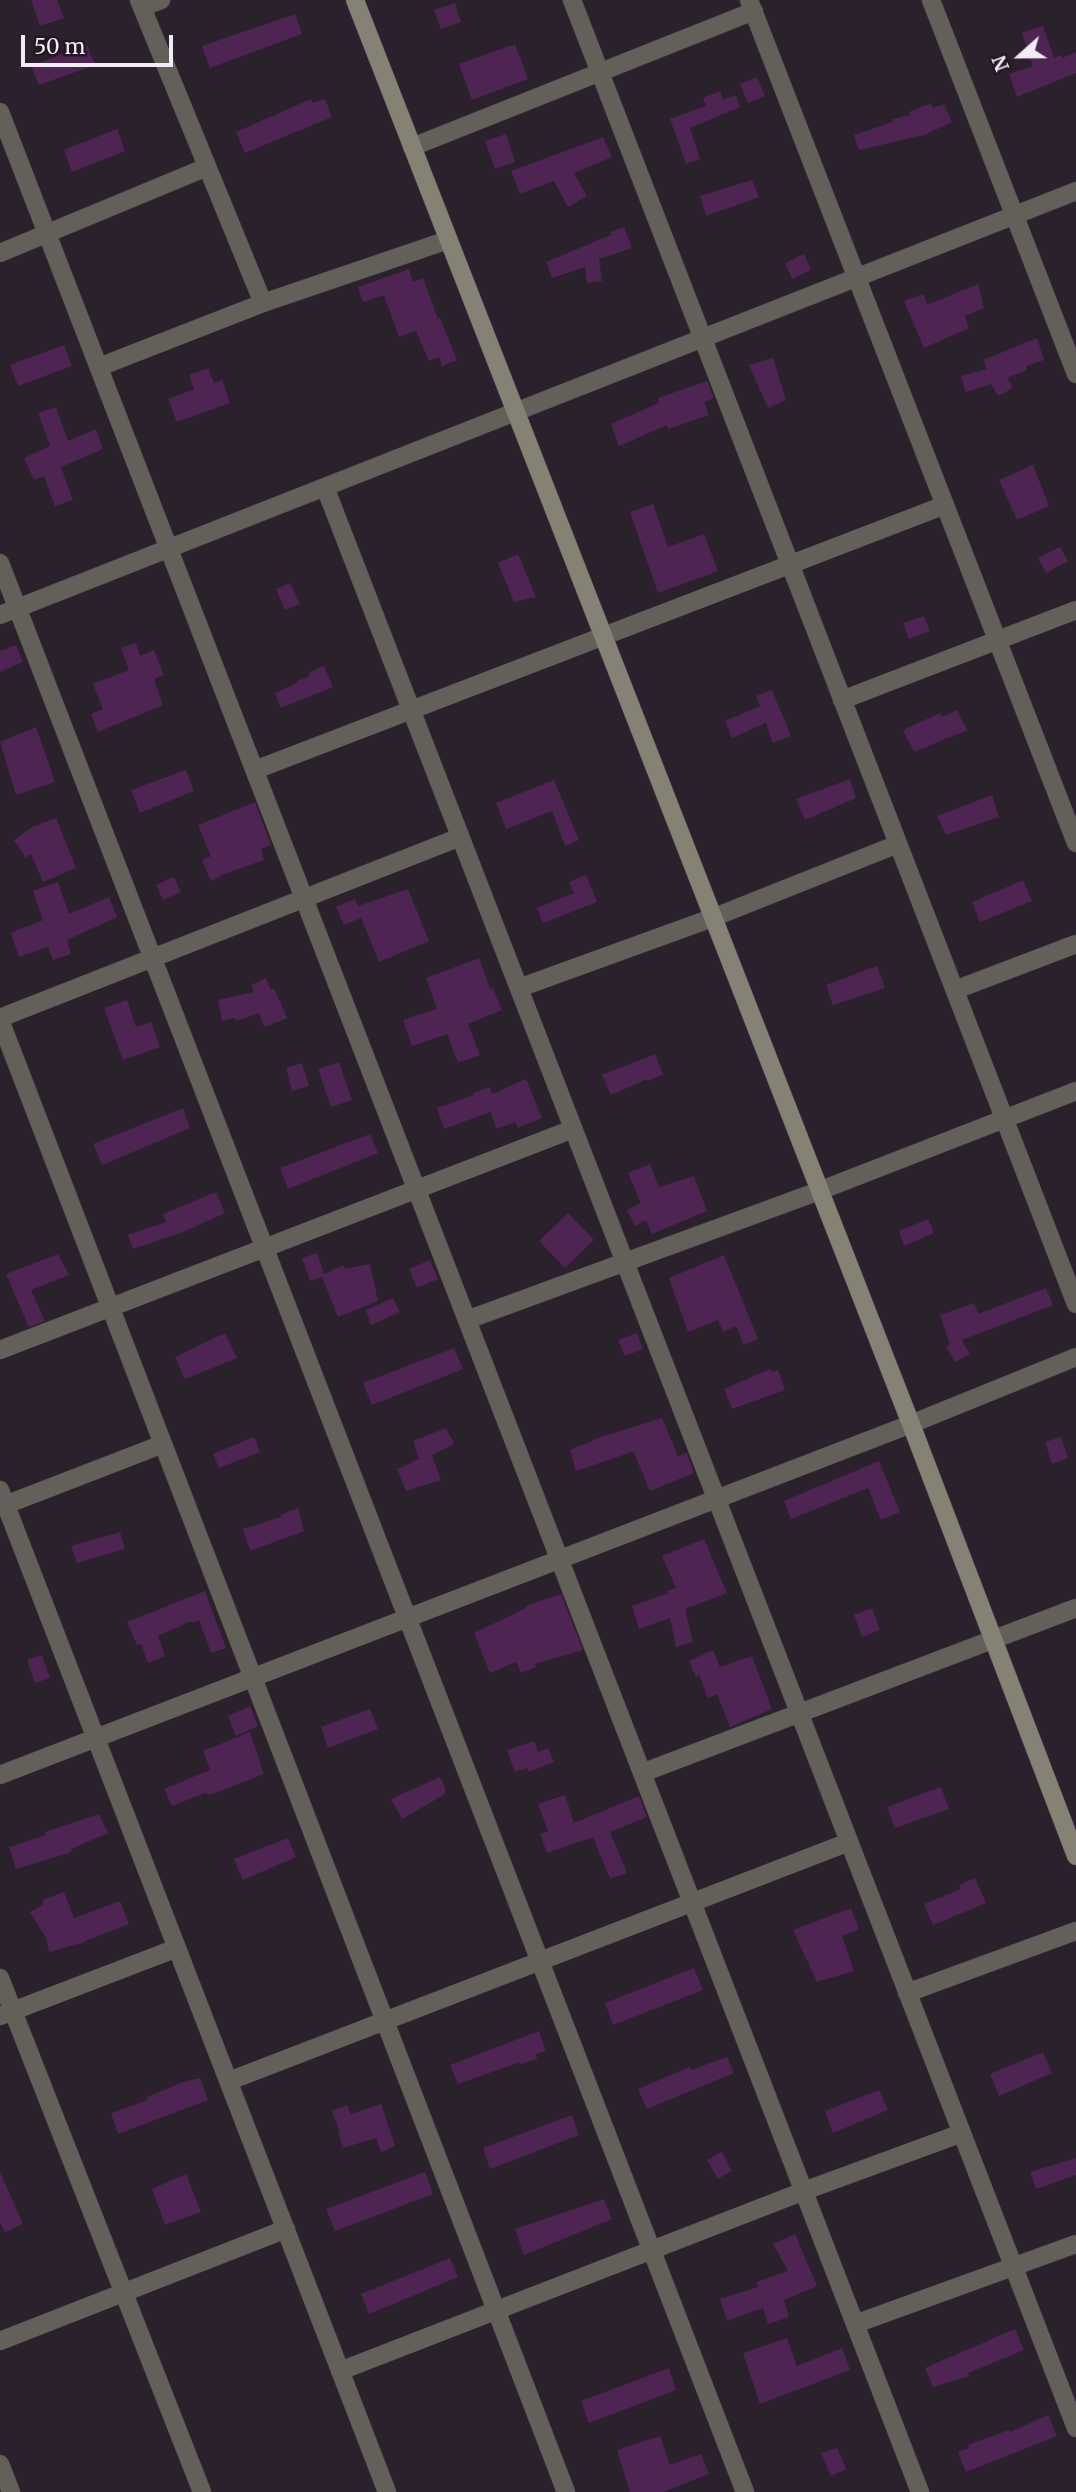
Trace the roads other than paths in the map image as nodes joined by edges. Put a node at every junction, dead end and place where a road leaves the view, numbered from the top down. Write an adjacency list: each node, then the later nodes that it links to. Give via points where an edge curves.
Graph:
1 (161, 0): 5 (street)
2 (355, 0): 9 (street)
3 (572, 0): 7 (street)
4 (931, 0): 12 (street)
5 (141, 4): 10 (street)
6 (752, 6): 7 (street); 16 (street)
7 (600, 72): 9 (street); 18 (street)
8 (0, 112): 13 (street)
9 (412, 147): 14 (street)
10 (207, 167): 13 (street); 17 (street)
11 (1076, 191): 12 (street)
12 (1014, 216): 16 (street); 20 (street)
13 (46, 234): 15 (street); 19 (street)
14 (449, 240): 17 (street); 21 (street)
15 (0, 253)
16 (857, 277): 18 (street); 23 (street)
17 (263, 303): 19 (street)
18 (703, 338): 21 (street); 26 (street)
19 (99, 367): 24 (street)
20 (1076, 374)
21 (517, 413): 22 (street); 29 (street)
22 (325, 487): 24 (street); 32 (street)
23 (945, 505): 26 (street); 30 (street)
24 (169, 548): 28 (street); 33 (street)
25 (0, 563): 28 (street)
26 (790, 565): 29 (street); 31 (street)
27 (1076, 610): 30 (street)
28 (8, 612): 40 (street)
29 (603, 637): 32 (street); 38 (street)
30 (997, 640): 31 (street); 35 (street)
31 (842, 699): 36 (street)
32 (411, 710): 33 (street); 34 (street)
33 (255, 770): 37 (street)
34 (460, 837): 37 (street); 41 (street)
35 (1076, 843)
36 (898, 844): 38 (street); 42 (street)
37 (304, 898): 40 (street); 47 (street)
38 (712, 919): 41 (street); 48 (street)
39 (1076, 944): 42 (street)
40 (152, 958): 43 (street); 49 (street)
41 (519, 988): 46 (street)
42 (955, 990): 45 (street)
43 (0, 1019): 52 (street)
44 (1076, 1091): 45 (street)
45 (1004, 1119): 48 (street); 51 (street)
46 (573, 1129): 47 (street); 50 (street)
47 (417, 1191): 49 (street); 53 (street)
48 (819, 1191): 50 (street); 56 (street)
49 (264, 1249): 52 (street); 62 (street)
50 (625, 1263): 53 (street); 58 (street)
51 (1076, 1304)
52 (110, 1308): 54 (street); 57 (street)
53 (467, 1320): 60 (street)
54 (0, 1350)
55 (1076, 1357): 56 (street)
56 (911, 1424): 58 (street); 63 (street)
57 (163, 1444): 59 (street); 64 (street)
58 (716, 1499): 60 (street); 65 (street)
59 (2, 1500): 66 (street)
60 (560, 1559): 62 (street); 67 (street)
61 (1076, 1608): 63 (street)
62 (407, 1618): 64 (street); 74 (street)
63 (994, 1642): 65 (street); 70 (street)
64 (253, 1678): 66 (street); 78 (street)
65 (800, 1714): 67 (street); 69 (street)
66 (96, 1738): 68 (street); 73 (street)
67 (642, 1773): 71 (street)
68 (0, 1775)
69 (849, 1842): 71 (street); 76 (street)
70 (1076, 1856)
71 (693, 1903): 74 (street); 81 (street)
72 (1076, 1931): 76 (street)
73 (177, 1948): 77 (street); 79 (street)
74 (540, 1962): 78 (street); 84 (street)
75 (0, 1978): 77 (street)
76 (908, 1993): 80 (street)
77 (6, 2014): 86 (street)
78 (385, 2021): 79 (street); 87 (street)
79 (229, 2081): 82 (street)
80 (962, 2133): 81 (street); 85 (street)
81 (804, 2191): 84 (street); 88 (street)
82 (286, 2229): 86 (street); 90 (street)
83 (1076, 2244): 85 (street)
84 (651, 2250): 87 (street); 97 (street)
85 (1013, 2266): 88 (street); 91 (street)
86 (124, 2292): 89 (street); 94 (street)
87 (496, 2310): 90 (street); 96 (street)
88 (855, 2324): 98 (street)
89 (0, 2341)
90 (340, 2371): 95 (street)
91 (1076, 2428)
92 (0, 2464): 93 (street)
93 (11, 2492)
94 (202, 2492)
95 (387, 2492)
96 (566, 2492)
97 (745, 2492)
98 (920, 2492)

